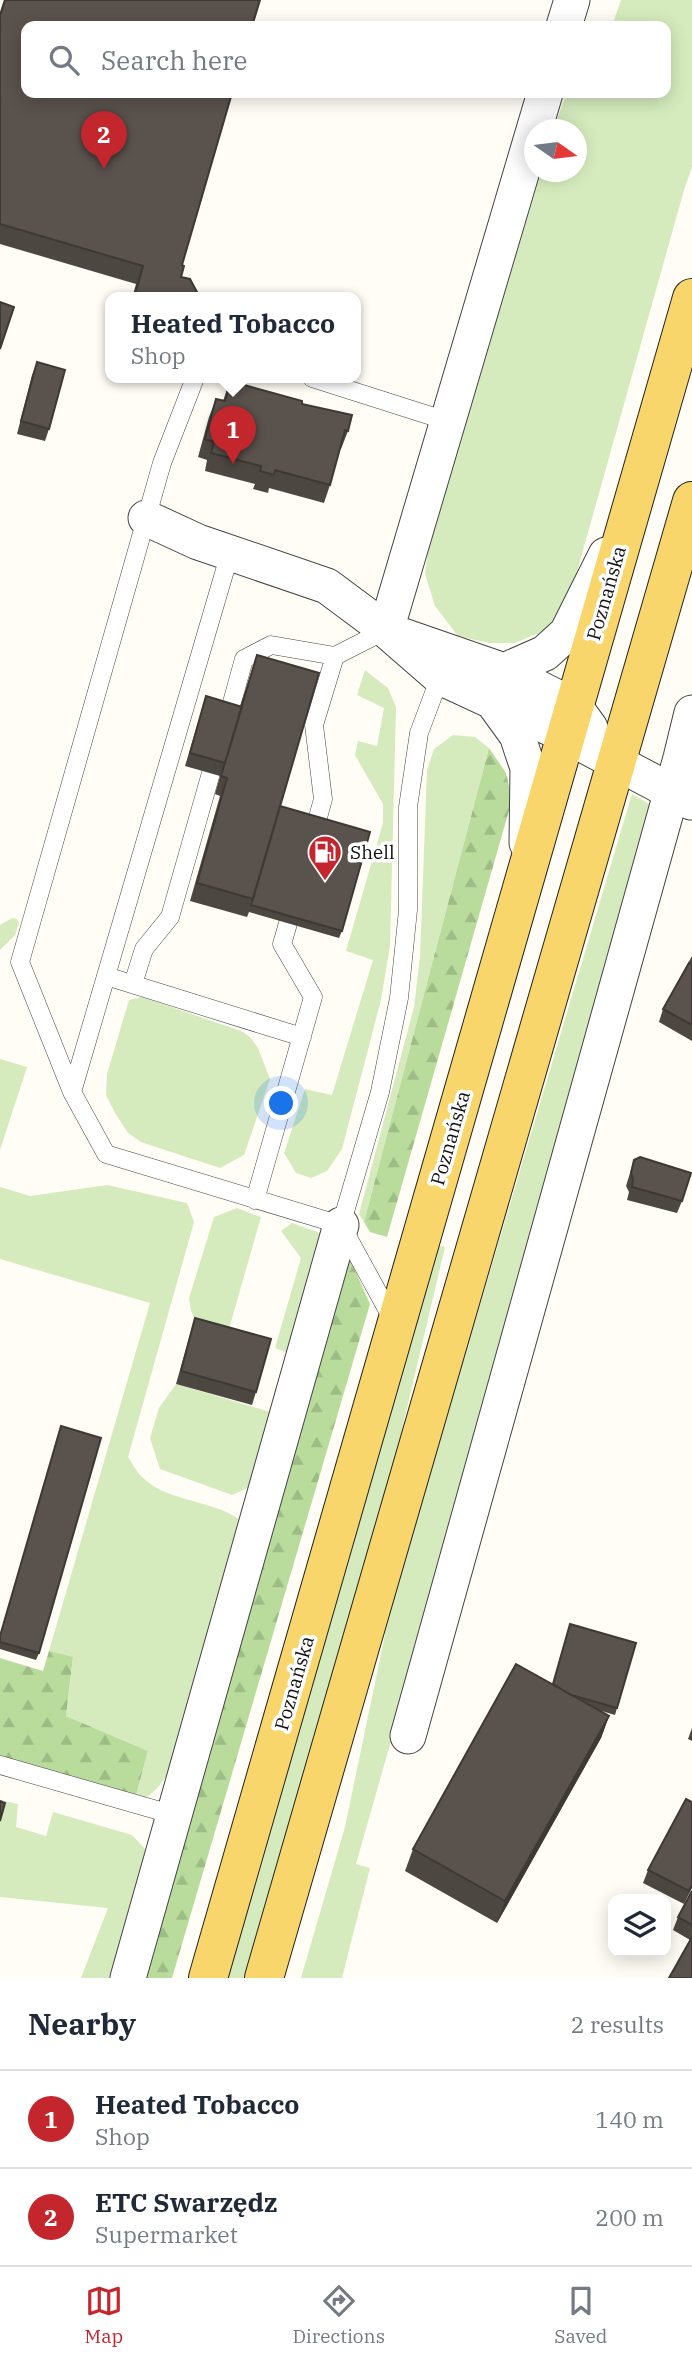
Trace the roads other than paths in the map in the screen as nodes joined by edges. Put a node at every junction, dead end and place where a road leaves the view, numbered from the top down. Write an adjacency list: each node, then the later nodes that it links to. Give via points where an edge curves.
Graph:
1 (572, 0): 2 (street)
2 (566, 21)
3 (544, 98): 7 (street)
4 (692, 298): 8 (main road, Poznańska)
5 (193, 383): 10 (lane)
6 (328, 383): 7 (lane)
7 (447, 421): 12 (street)
8 (634, 498): 15 (street, via 567,633); 18 (main road, Poznańska)
9 (692, 501): 19 (main road)
10 (146, 518): 11 (street); 28 (lane, via 20,962)
11 (230, 553): 12 (street, via 327,586); 25 (lane)
12 (386, 630): 13 (lane); 14 (street); 15 (street)
13 (335, 656): 17 (lane, via 271,645 244,659); 22 (lane, via 314,725 323,799)
14 (440, 677): 15 (street); 30 (lane, via 419,733 408,807 408,910 399,998 380,1092)
15 (499, 686): 18 (street); 23 (street, via 527,768)
16 (692, 713): 21 (street)
17 (228, 717)
18 (569, 720): 19 (street); 23 (main road, Poznańska)
19 (616, 764): 21 (street); 37 (main road)
20 (211, 773): 26 (lane, via 170,917 144,949)
21 (682, 796): 32 (street)
22 (308, 851)
23 (526, 872): 31 (main road, Poznańska)
24 (298, 888): 27 (lane, via 282,944 313,997)
25 (106, 976): 26 (lane); 28 (lane)
26 (133, 984): 27 (lane)
27 (302, 1037): 29 (lane)
28 (72, 1092): 29 (lane, via 106,1154)
29 (255, 1200): 30 (lane)
30 (341, 1225): 31 (lane); 34 (street)
31 (397, 1326): 36 (main road, Poznańska)
32 (408, 1737)
33 (0, 1765): 34 (lane)
34 (174, 1815): 35 (street)
35 (128, 1978)
36 (208, 1978)
37 (264, 1978)

